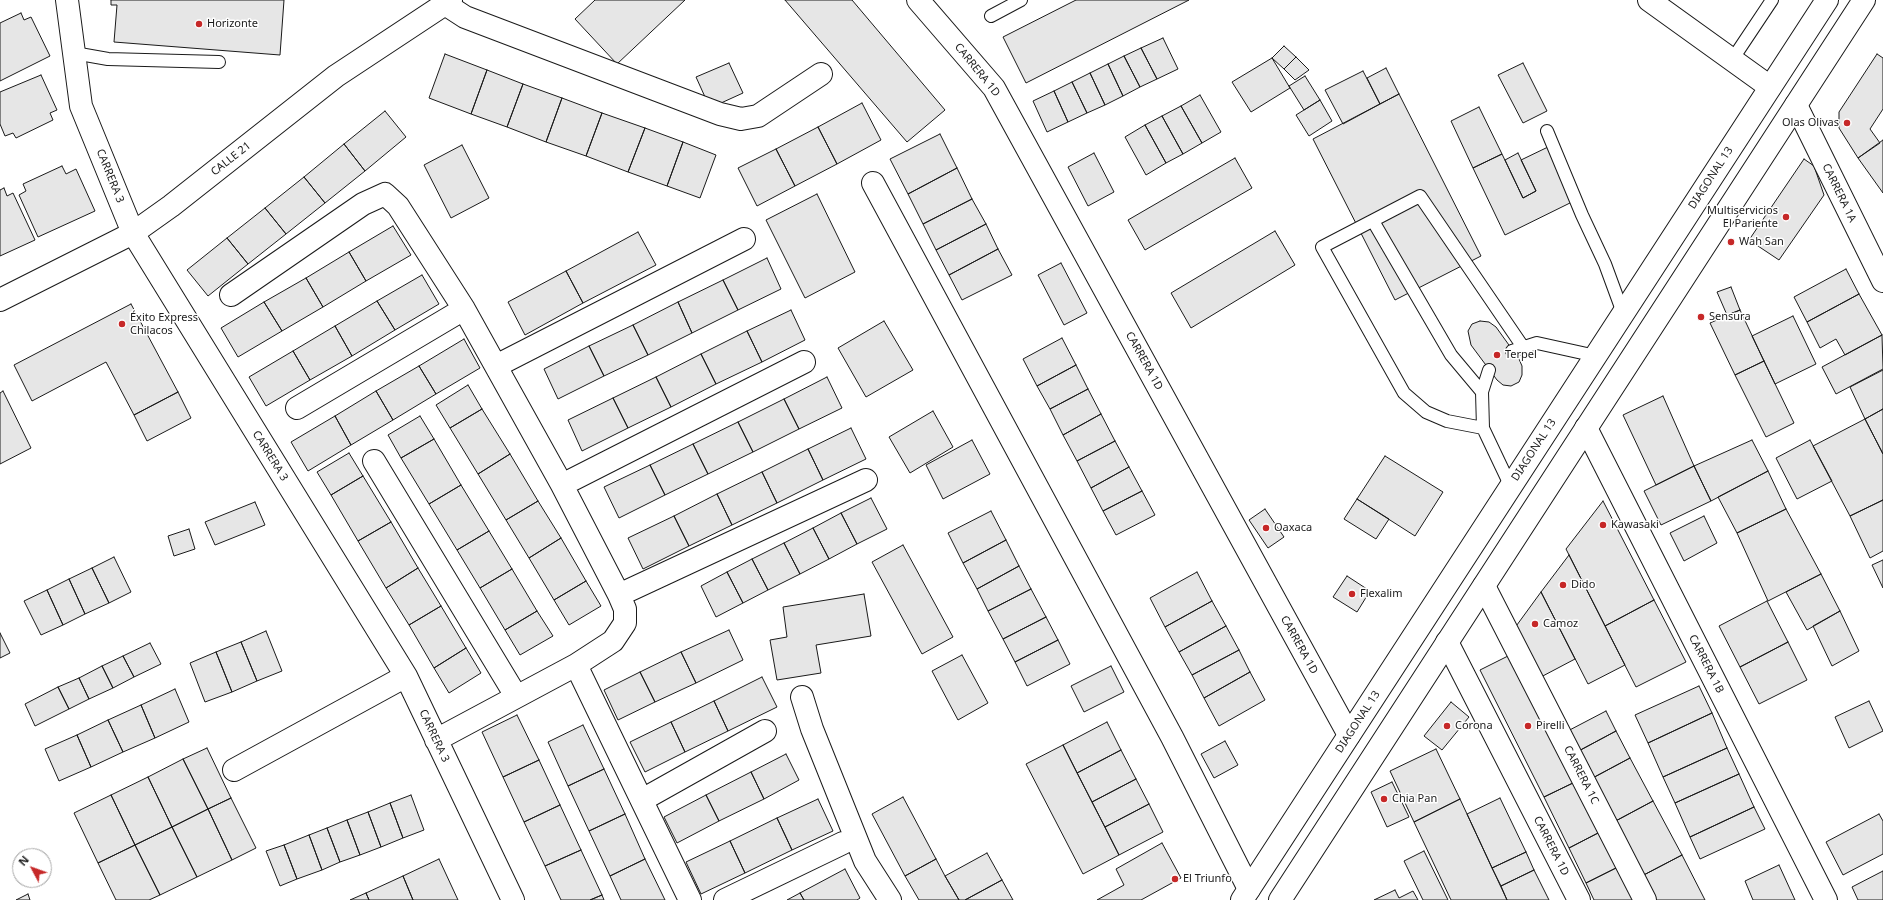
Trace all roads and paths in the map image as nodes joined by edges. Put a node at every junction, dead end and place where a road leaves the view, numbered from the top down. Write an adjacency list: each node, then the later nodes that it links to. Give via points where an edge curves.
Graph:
1 (68, 0): 10 (street, CARRERA 3)
2 (918, 0): 46 (street, CARRERA 1D, via 994,88)
3 (1021, 0): 9 (lane)
4 (1649, 0): 11 (street)
5 (1772, 0): 11 (lane)
6 (1826, 0): 14 (street, DIAGONAL 13)
7 (1864, 0): 15 (street)
8 (448, 2): 13 (street, via 465,17 720,114 741,119 758,116); 19 (street, CALLE 21, via 336,76)
9 (991, 16)
10 (74, 53): 12 (lane, via 108,59); 19 (street, CARRERA 3, via 81,106)
11 (1732, 60): 14 (street)
12 (218, 62)
13 (821, 74)
14 (1770, 87): 25 (street, DIAGONAL 13)
15 (1796, 105): 21 (street, CARRERA 1A); 33 (street)
16 (1547, 131): 25 (lane, via 1605,264)
17 (873, 183): 51 (street, via 1172,737)
18 (1373, 221): 26 (lane, via 1420,196 1518,349 1537,343); 30 (lane, via 1451,355); 32 (lane, via 1322,247 1404,393 1426,412 1447,421)
19 (133, 233): 23 (street, CALLE 21); 42 (street, CARRERA 3)
20 (744, 239): 28 (street)
21 (1881, 270)
22 (231, 295): 24 (street, via 363,204 385,194 398,206)
23 (0, 300)
24 (464, 309): 28 (street); 31 (street)
25 (1623, 313): 26 (street, DIAGONAL 13)
26 (1596, 356): 37 (street, DIAGONAL 13)
27 (804, 362): 36 (street)
28 (496, 366): 36 (street)
29 (1489, 370): 30 (lane)
30 (1482, 392): 32 (lane)
31 (297, 408)
32 (1483, 428): 37 (lane)
33 (1586, 428): 38 (street); 59 (street, CARRERA 1B)
34 (374, 461): 43 (street)
35 (866, 480): 39 (street)
36 (562, 485): 39 (street)
37 (1511, 487): 46 (street, DIAGONAL 13)
38 (1484, 586): 40 (street); 58 (street, CARRERA 1C)
39 (619, 595): 41 (street, via 626,623 613,641)
40 (1447, 642): 56 (street); 57 (street, CARRERA 1D)
41 (576, 664): 43 (street); 49 (street)
42 (406, 676): 47 (street, CARRERA 3); 48 (street)
43 (516, 696): 47 (street)
44 (802, 696): 55 (street, via 812,729 864,861)
45 (765, 731): 49 (street)
46 (1349, 735): 51 (street, DIAGONAL 13)
47 (436, 740): 52 (street, CARRERA 3)
48 (234, 770)
49 (642, 800): 53 (street)
50 (843, 843): 54 (street)
51 (1246, 895)
52 (513, 900)
53 (690, 900)
54 (725, 900)
55 (890, 900)
56 (1280, 900)
57 (1579, 900)
58 (1645, 900)
59 (1826, 900)

